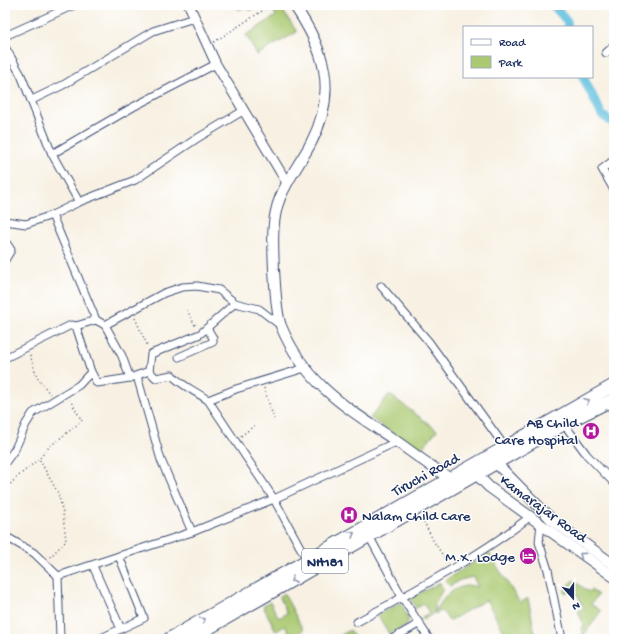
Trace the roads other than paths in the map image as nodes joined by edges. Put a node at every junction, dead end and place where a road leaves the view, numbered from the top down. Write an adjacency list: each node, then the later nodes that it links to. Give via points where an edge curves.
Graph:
1 (74, 5): 5 (street)
2 (189, 5): 4 (street)
3 (294, 5): 14 (main road, via 316,41 324,68 326,91 324,111 312,142)
4 (194, 18): 9 (street); 10 (street, via 153,31 63,85)
5 (5, 36)
6 (614, 46): 8 (street)
7 (5, 47): 10 (street)
8 (606, 53)
9 (216, 64): 11 (street); 12 (street, via 133,107)
10 (32, 100): 12 (street)
11 (243, 110): 14 (street); 16 (street, via 135,180)
12 (52, 154): 16 (street)
13 (614, 160): 15 (street, via 602,169)
14 (287, 183): 25 (main road, via 279,199 274,221 273,254)
15 (614, 189)
16 (79, 202): 17 (street)
17 (52, 215): 18 (street, via 26,224); 23 (street)
18 (5, 221)
19 (5, 241): 20 (street, via 11,250)
20 (5, 260)
21 (382, 286): 39 (street, via 429,342)
22 (235, 303): 24 (street, via 219,290 197,286 182,287 164,293); 25 (street, via 259,310); 27 (street)
23 (96, 320): 24 (street); 26 (street)
24 (105, 325): 33 (street)
25 (280, 325): 30 (main road)
26 (76, 326): 29 (street, via 61,329); 32 (street)
27 (207, 328): 28 (street, via 213,342); 31 (street, via 200,334 151,354)
28 (179, 356)
29 (5, 358)
30 (305, 368): 35 (street); 38 (main road, via 339,404)
31 (149, 371): 33 (street); 35 (street, via 156,378 172,375 180,384 194,389)
32 (91, 372): 33 (street, via 97,384); 40 (street, via 79,385 33,413)
33 (134, 377): 48 (street, via 161,460)
34 (614, 385): 39 (highway, Tiruchi Road / NH181, one-way to 34)
35 (208, 400): 45 (street)
36 (612, 404): 37 (highway, NH181)
37 (564, 424): 41 (highway, NH181); 44 (street, via 586,455)
38 (396, 442): 43 (main road); 45 (street)
39 (505, 447): 43 (highway, Tiruchi Road / NH181)
40 (5, 463)
41 (496, 463): 42 (highway, NH181); 53 (main road, Kamarajar Road, via 552,520)
42 (476, 474): 43 (highway, NH181); 46 (main road, Kamarajar Road, via 489,487)
43 (455, 481): 50 (highway, Tiruchi Road / NH181, via 417,509); 52 (highway, Tiruchi Road / NH181, one-way to 43)
44 (614, 483)
45 (274, 499): 48 (street); 52 (street)
46 (531, 516): 47 (main road, Kamarajar Road); 57 (street, via 500,540)
47 (541, 524): 56 (main road, Kamarajar Road, one-way to 47); 68 (street, via 539,542 548,570)
48 (192, 532): 51 (street)
49 (5, 536): 55 (street, via 34,553)
50 (368, 536): 57 (street); 58 (highway, Tiruchi Road / NH181, one-way to 58)
51 (119, 556): 54 (street); 61 (street, via 144,618)
52 (307, 560): 58 (highway, Tiruchi Road / NH181)
53 (614, 565)
54 (93, 566): 55 (street); 61 (street)
55 (58, 576): 62 (street)
56 (614, 578)
57 (402, 597): 59 (street); 60 (street)
58 (248, 600): 64 (highway, Tiruchi Road / NH181, one-way to 58); 65 (highway, Tiruchi Road / NH181)
59 (357, 622)
60 (420, 623): 66 (street); 67 (street)
61 (121, 629): 63 (street)
62 (60, 639)
63 (99, 639)
64 (169, 639)
65 (190, 639)
66 (392, 639)
67 (429, 639)
68 (562, 639)

